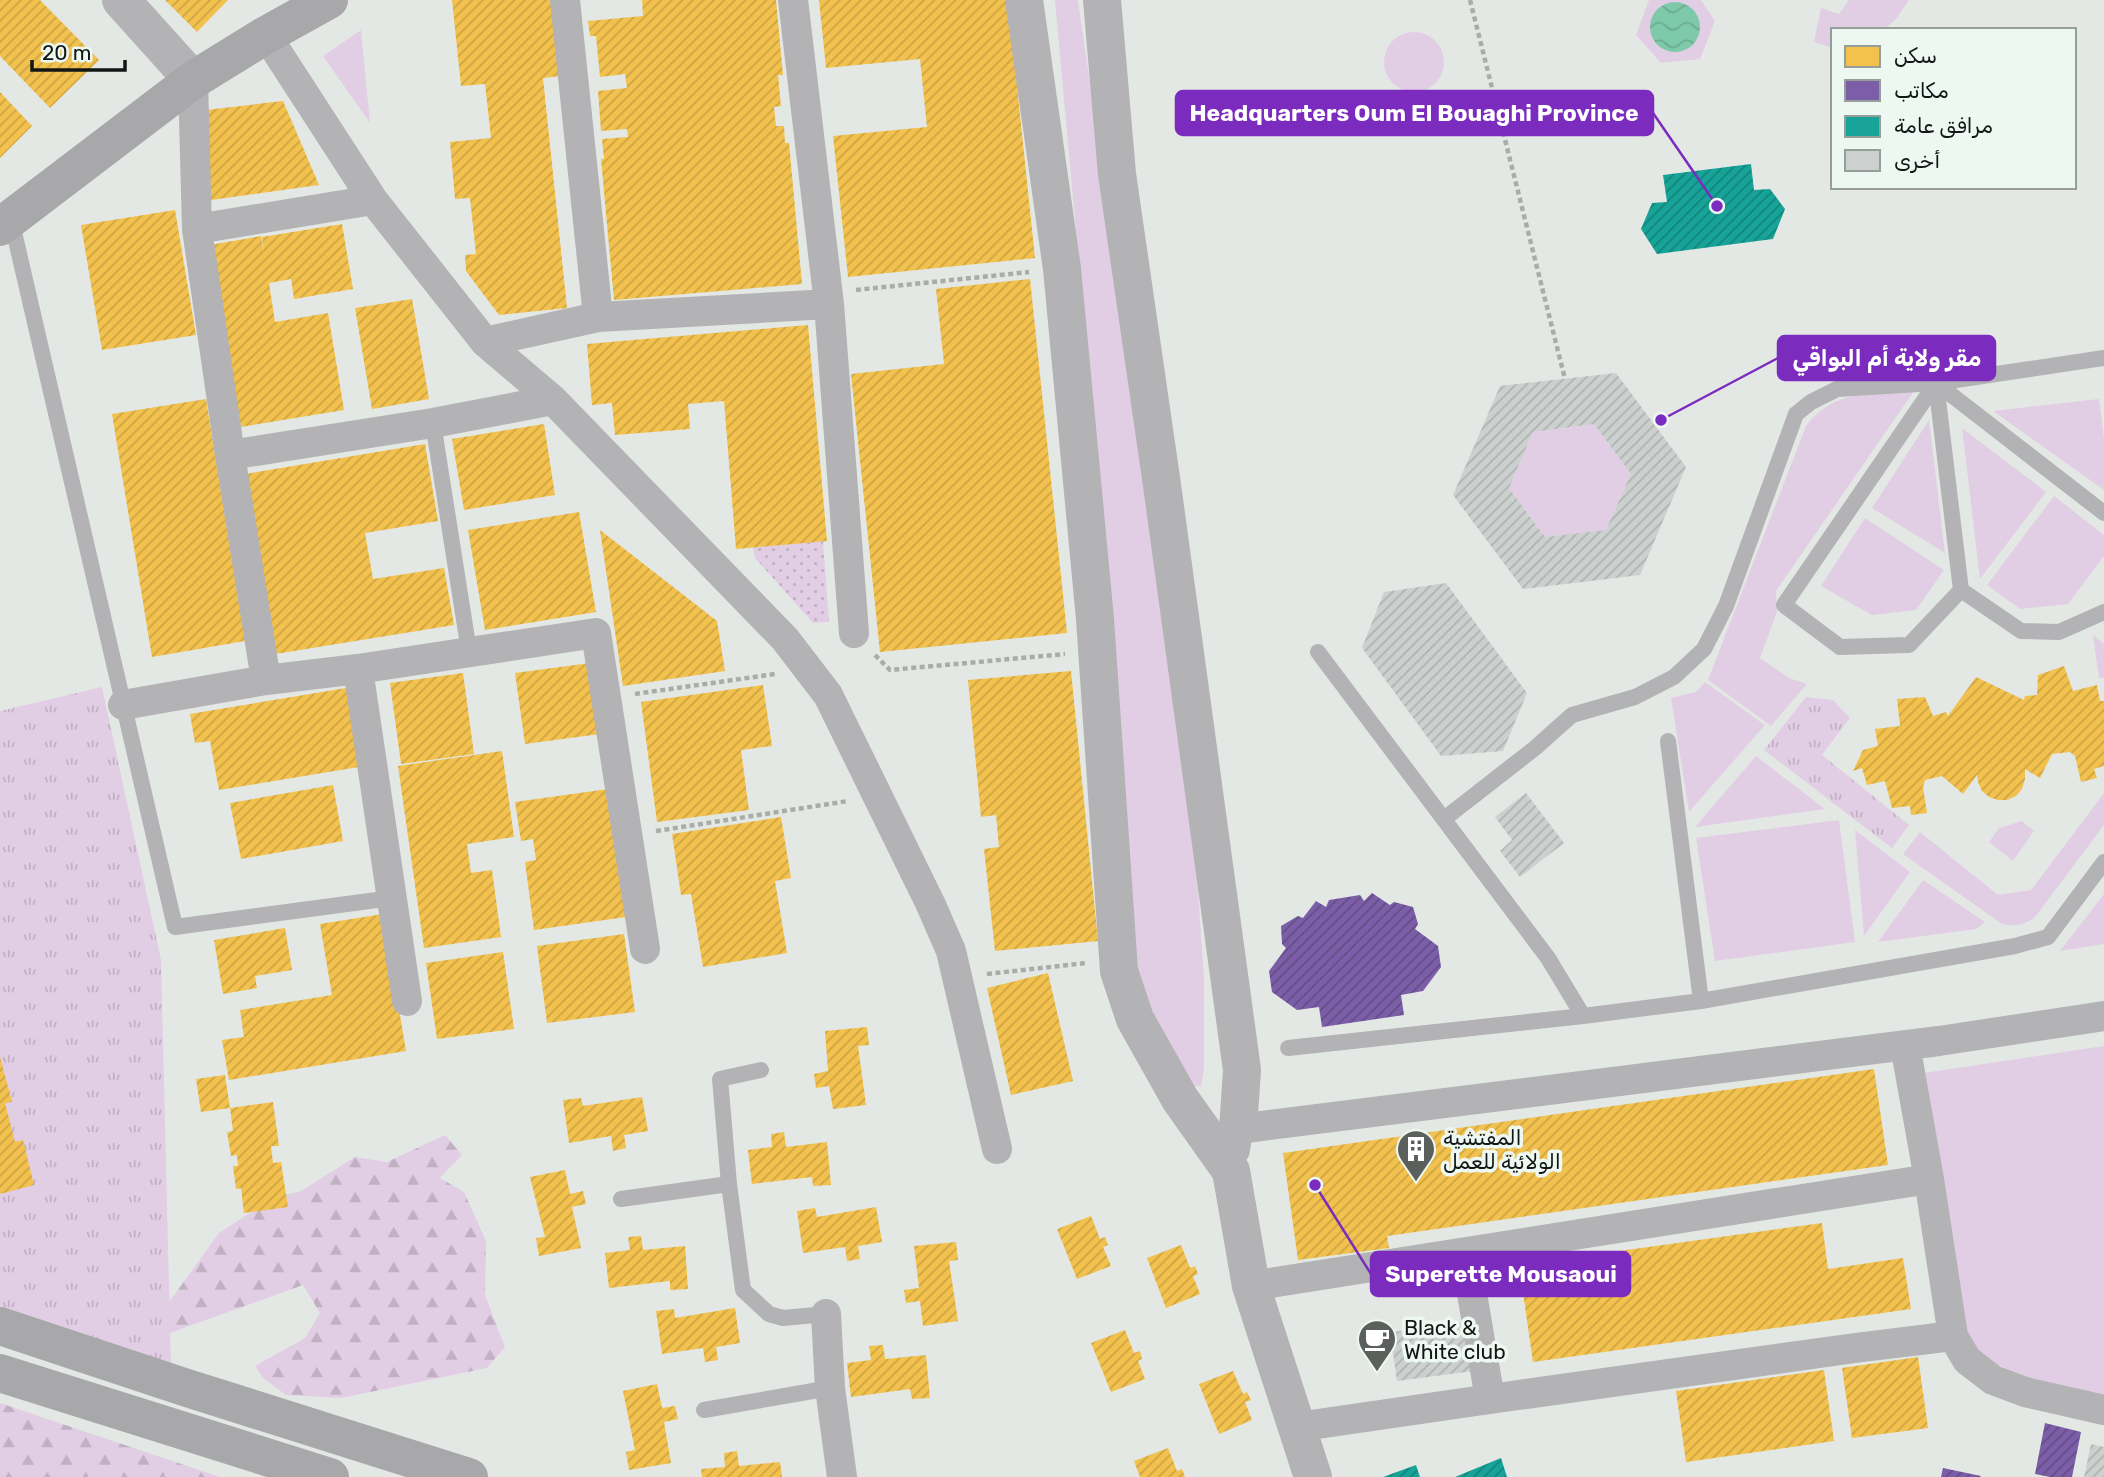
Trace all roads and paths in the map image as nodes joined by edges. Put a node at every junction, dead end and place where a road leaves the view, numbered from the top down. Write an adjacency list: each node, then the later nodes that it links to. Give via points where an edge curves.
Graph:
1 (121, 0): 9 (street)
2 (329, 0): 8 (main road)
3 (565, 0): 15 (street)
4 (793, 0): 14 (street)
5 (1024, 0): 13 (street)
6 (1102, 0): 51 (street, via 1117,174 1242,1070)
7 (1470, 0): 18 (path)
8 (266, 35): 9 (main road); 10 (street)
9 (193, 80): 11 (main road); 12 (street)
10 (373, 200): 12 (street); 16 (street)
11 (6, 223): 34 (lane)
12 (197, 229): 22 (street)
13 (1062, 269): 14 (path); 27 (street)
14 (828, 298): 15 (street); 26 (street)
15 (598, 317): 16 (street)
16 (485, 342): 20 (street)
17 (2104, 358): 19 (lane)
18 (1565, 379)
19 (1936, 383): 23 (lane); 24 (lane); 24 (lane, via 1784,605 1840,647 1909,645); 37 (lane, via 1837,388 1796,414 1726,606 1704,649 1674,677 1635,697 1572,715)
20 (553, 400): 21 (street); 31 (street, via 785,639)
21 (433, 423): 22 (street); 28 (lane)
22 (229, 455): 32 (street)
23 (2104, 513)
24 (1961, 590): 25 (lane, via 2021,631 2059,632)
25 (2104, 611)
26 (854, 633): 27 (path, via 890,670)
27 (1097, 651): 42 (street)
28 (469, 652): 30 (street); 33 (street, via 596,633)
29 (1318, 652): 37 (lane)
30 (358, 669): 32 (street); 40 (street)
31 (808, 669): 33 (path); 36 (street, via 828,695)
32 (266, 680): 34 (street)
33 (606, 699): 38 (street)
34 (123, 705): 40 (lane, via 175,928)
35 (1668, 741): 45 (lane)
36 (878, 797): 38 (path); 43 (street, via 931,905)
37 (1444, 819): 46 (lane, via 1548,957)
38 (628, 836): 41 (street)
39 (2104, 862): 45 (lane, via 2048,937)
40 (392, 898): 44 (street)
41 (645, 949)
42 (1118, 959): 43 (path); 53 (street, via 1135,1019 1180,1099)
43 (958, 977): 52 (street)
44 (407, 1001)
45 (1701, 1001): 46 (lane)
46 (1583, 1016): 49 (lane)
47 (2104, 1016): 48 (street)
48 (1905, 1045): 51 (street); 54 (street)
49 (1288, 1048)
50 (761, 1070): 55 (lane, via 720,1079)
51 (1238, 1129): 53 (street)
52 (997, 1149)
53 (1231, 1171): 58 (street)
54 (1929, 1179): 57 (street); 61 (street)
55 (729, 1184): 56 (lane); 59 (lane, via 743,1290 769,1314 783,1318)
56 (621, 1199)
57 (1465, 1253): 58 (street); 64 (street)
58 (1251, 1286): 67 (street)
59 (826, 1314): 63 (street)
60 (0, 1326): 69 (main road)
61 (1953, 1336): 64 (street); 66 (street, via 1967,1360 1993,1380)
62 (0, 1373): 68 (main road)
63 (830, 1388): 65 (lane); 70 (street)
64 (1490, 1399): 67 (street)
65 (704, 1410)
66 (2104, 1410)
67 (1297, 1427): 71 (street)
68 (330, 1477)
69 (469, 1477)
70 (842, 1477)
71 (1313, 1477)

